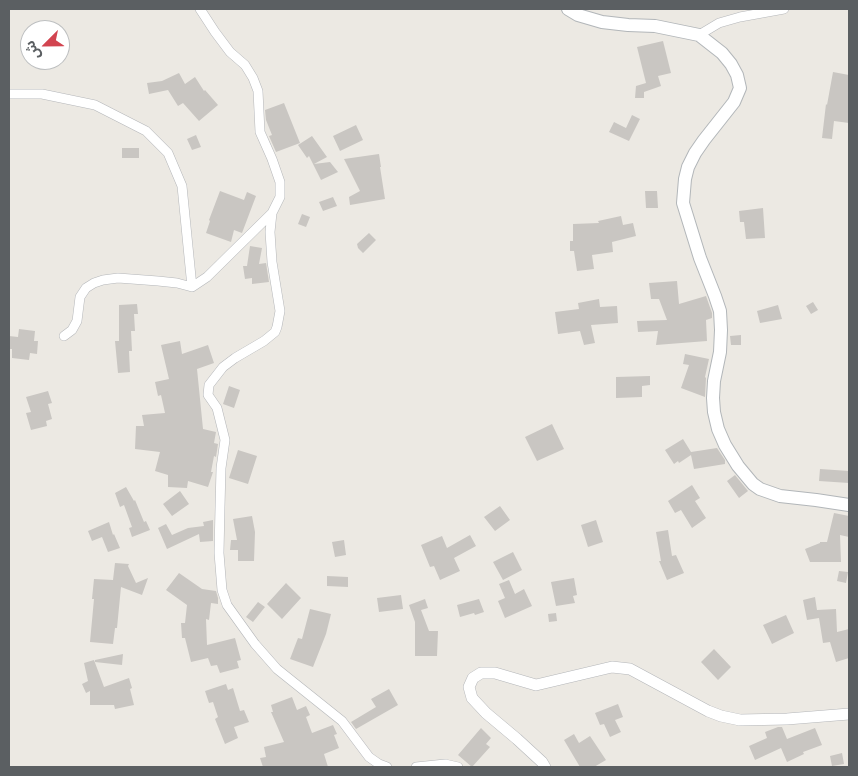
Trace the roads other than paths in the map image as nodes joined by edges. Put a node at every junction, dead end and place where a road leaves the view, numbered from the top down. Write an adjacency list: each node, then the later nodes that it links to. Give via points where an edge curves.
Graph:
1 (200, 9): 6 (street, via 230,52 245,65 258,91 260,132 280,182 280,197)
2 (568, 9): 4 (main road, via 602,22 654,26)
3 (784, 9): 4 (street, via 719,23)
4 (699, 35): 9 (main road, via 731,64 740,88 734,102 704,140 688,167 683,203 720,311 720,352 713,398 718,429 738,466 760,489 780,496)
5 (9, 94): 7 (street, via 42,94 94,105 146,131 168,153 182,186)
6 (272, 213): 7 (street, via 207,277); 11 (street, via 272,262 280,310 275,332 223,367 209,385 208,395 217,408 225,440 221,468 219,553 222,590 227,605 277,668 342,721 369,757)
7 (192, 287): 8 (street, via 118,278 94,283 80,297 78,321)
8 (64, 336)
9 (849, 505)
10 (849, 714): 14 (street, via 740,720 708,711 630,669 612,667 536,685 495,673 481,673 473,678 470,687 472,698)
11 (387, 767)
12 (416, 767): 13 (street, via 445,764)
13 (458, 767)
14 (545, 767)

